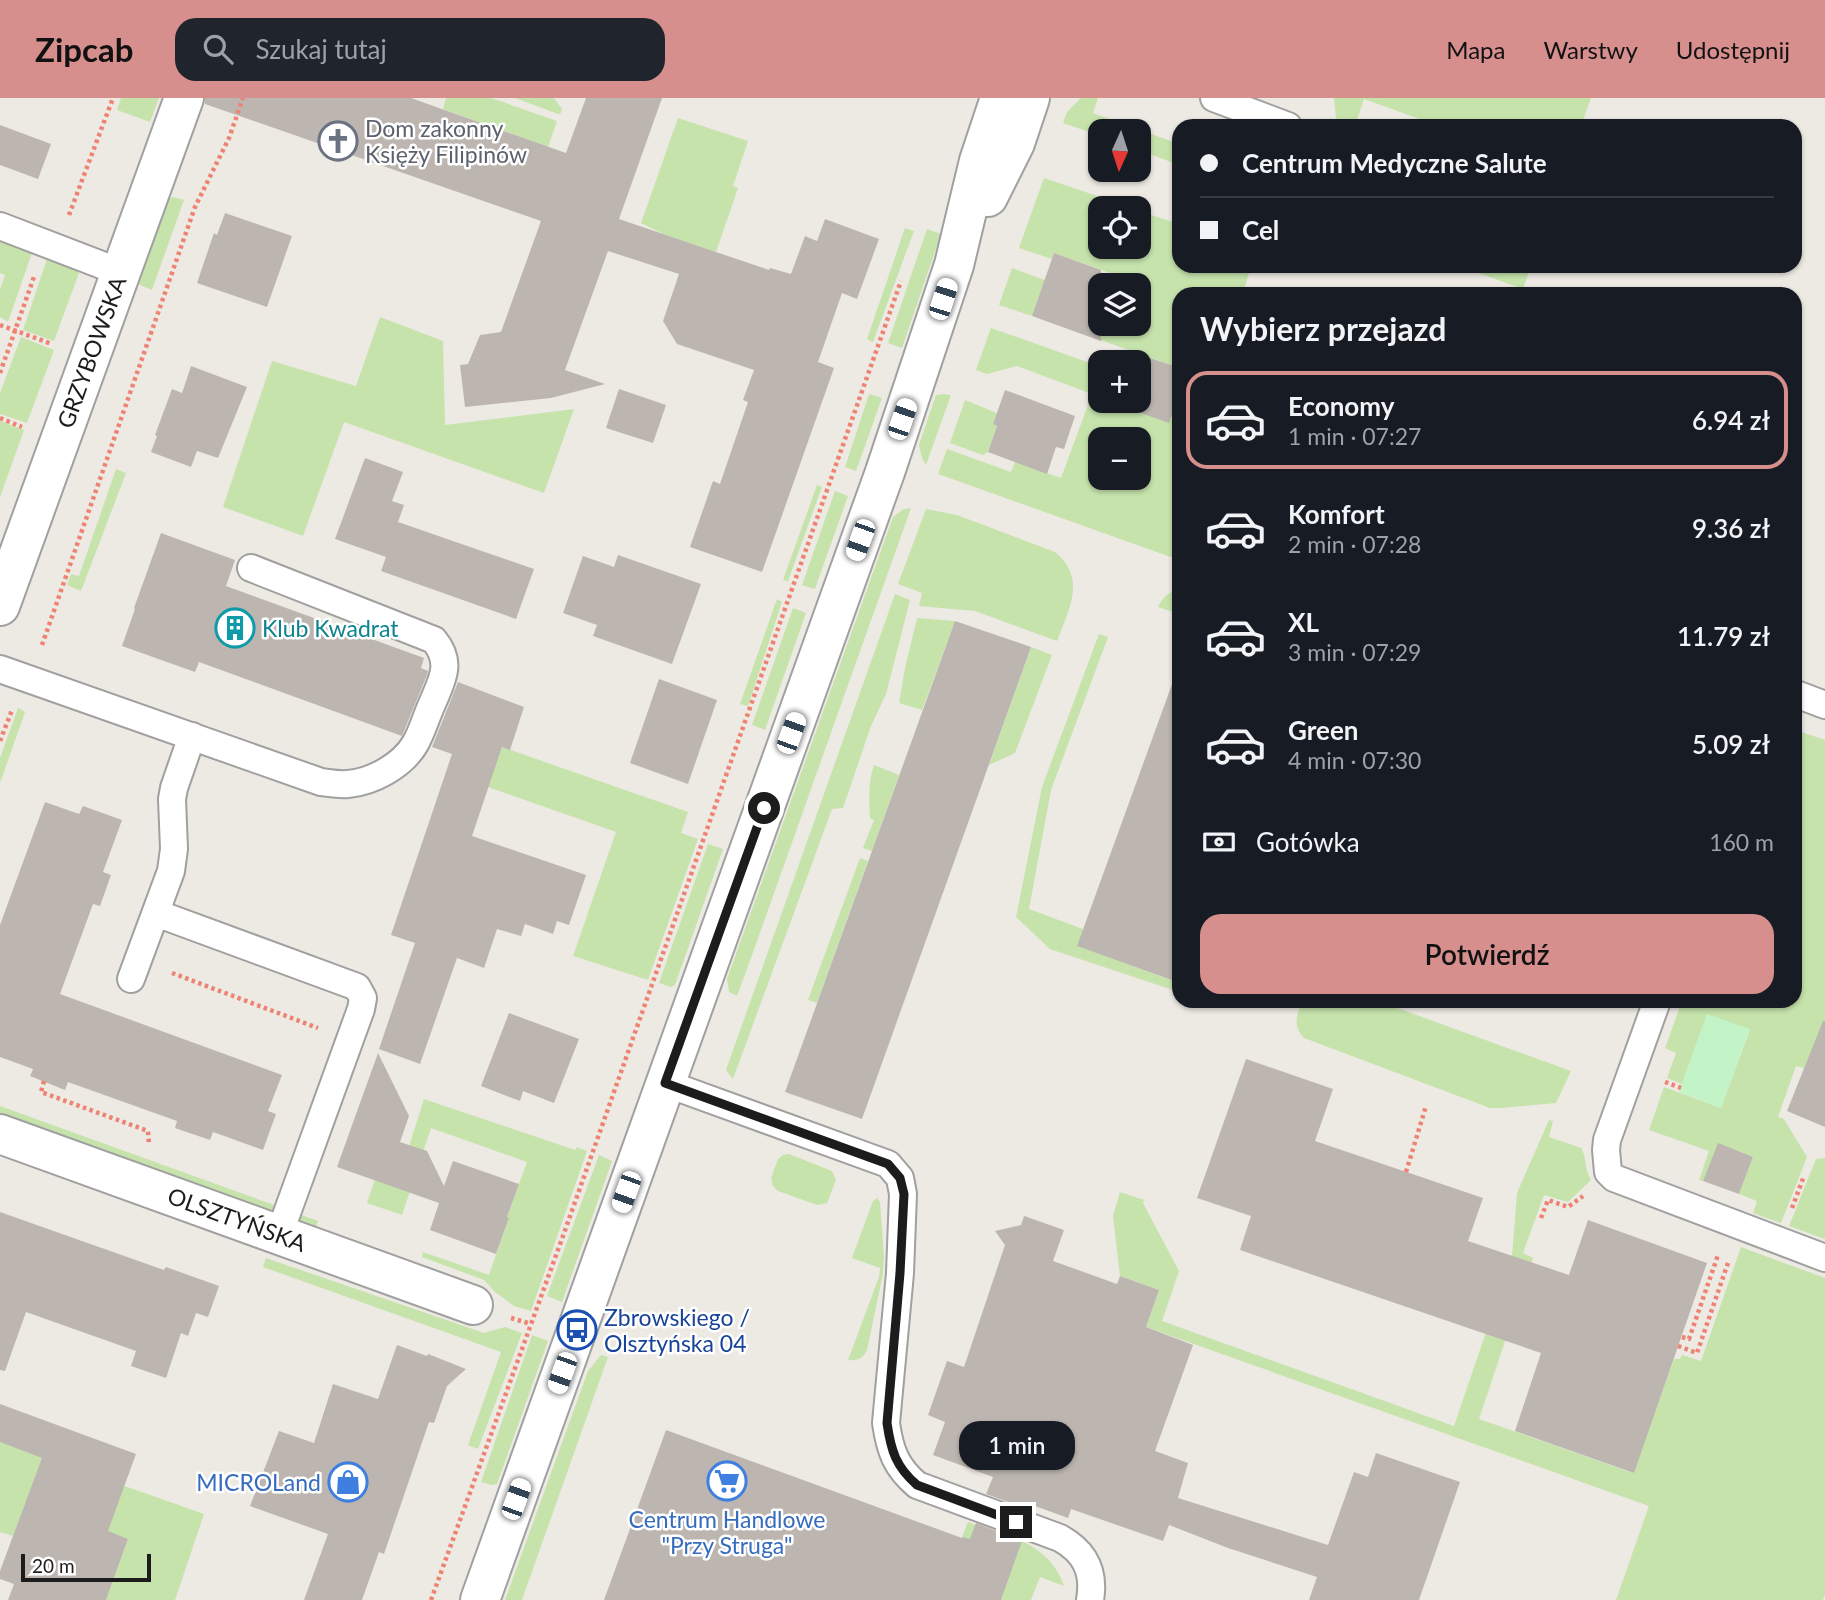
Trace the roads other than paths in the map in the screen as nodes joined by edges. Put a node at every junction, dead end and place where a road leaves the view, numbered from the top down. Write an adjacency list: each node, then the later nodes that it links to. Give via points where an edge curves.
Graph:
1 (184, 98): 10 (street, GRZYBOWSKA)
2 (1000, 98): 9 (street)
3 (1030, 98): 7 (street)
4 (1042, 98): 7 (lane)
5 (1214, 98): 6 (lane)
6 (1270, 119)
7 (1015, 143): 9 (street)
8 (0, 226): 10 (lane)
9 (954, 265): 20 (street, via 880,485)
10 (120, 272): 12 (street, GRZYBOWSKA)
11 (251, 568): 16 (lane, via 434,640 443,650 443,677 415,745 403,759 387,771 349,785 321,782)
12 (0, 606)
13 (12, 673): 16 (lane)
14 (1802, 696): 15 (lane)
15 (1825, 705)
16 (192, 736): 17 (lane, via 174,788 173,861)
17 (156, 913): 18 (lane); 22 (lane, via 357,987 363,998)
18 (135, 970)
19 (1654, 1008): 23 (lane, via 1606,1140 1608,1172)
20 (665, 1083): 25 (street); 26 (lane, via 888,1164 900,1178 904,1194 900,1273 887,1423 895,1460 917,1485 1071,1544 1089,1566)
21 (0, 1134): 22 (street, OLSZTYŃSKA)
22 (279, 1235): 24 (street, OLSZTYŃSKA)
23 (1825, 1258)
24 (473, 1305)
25 (480, 1600)
26 (1090, 1600)

